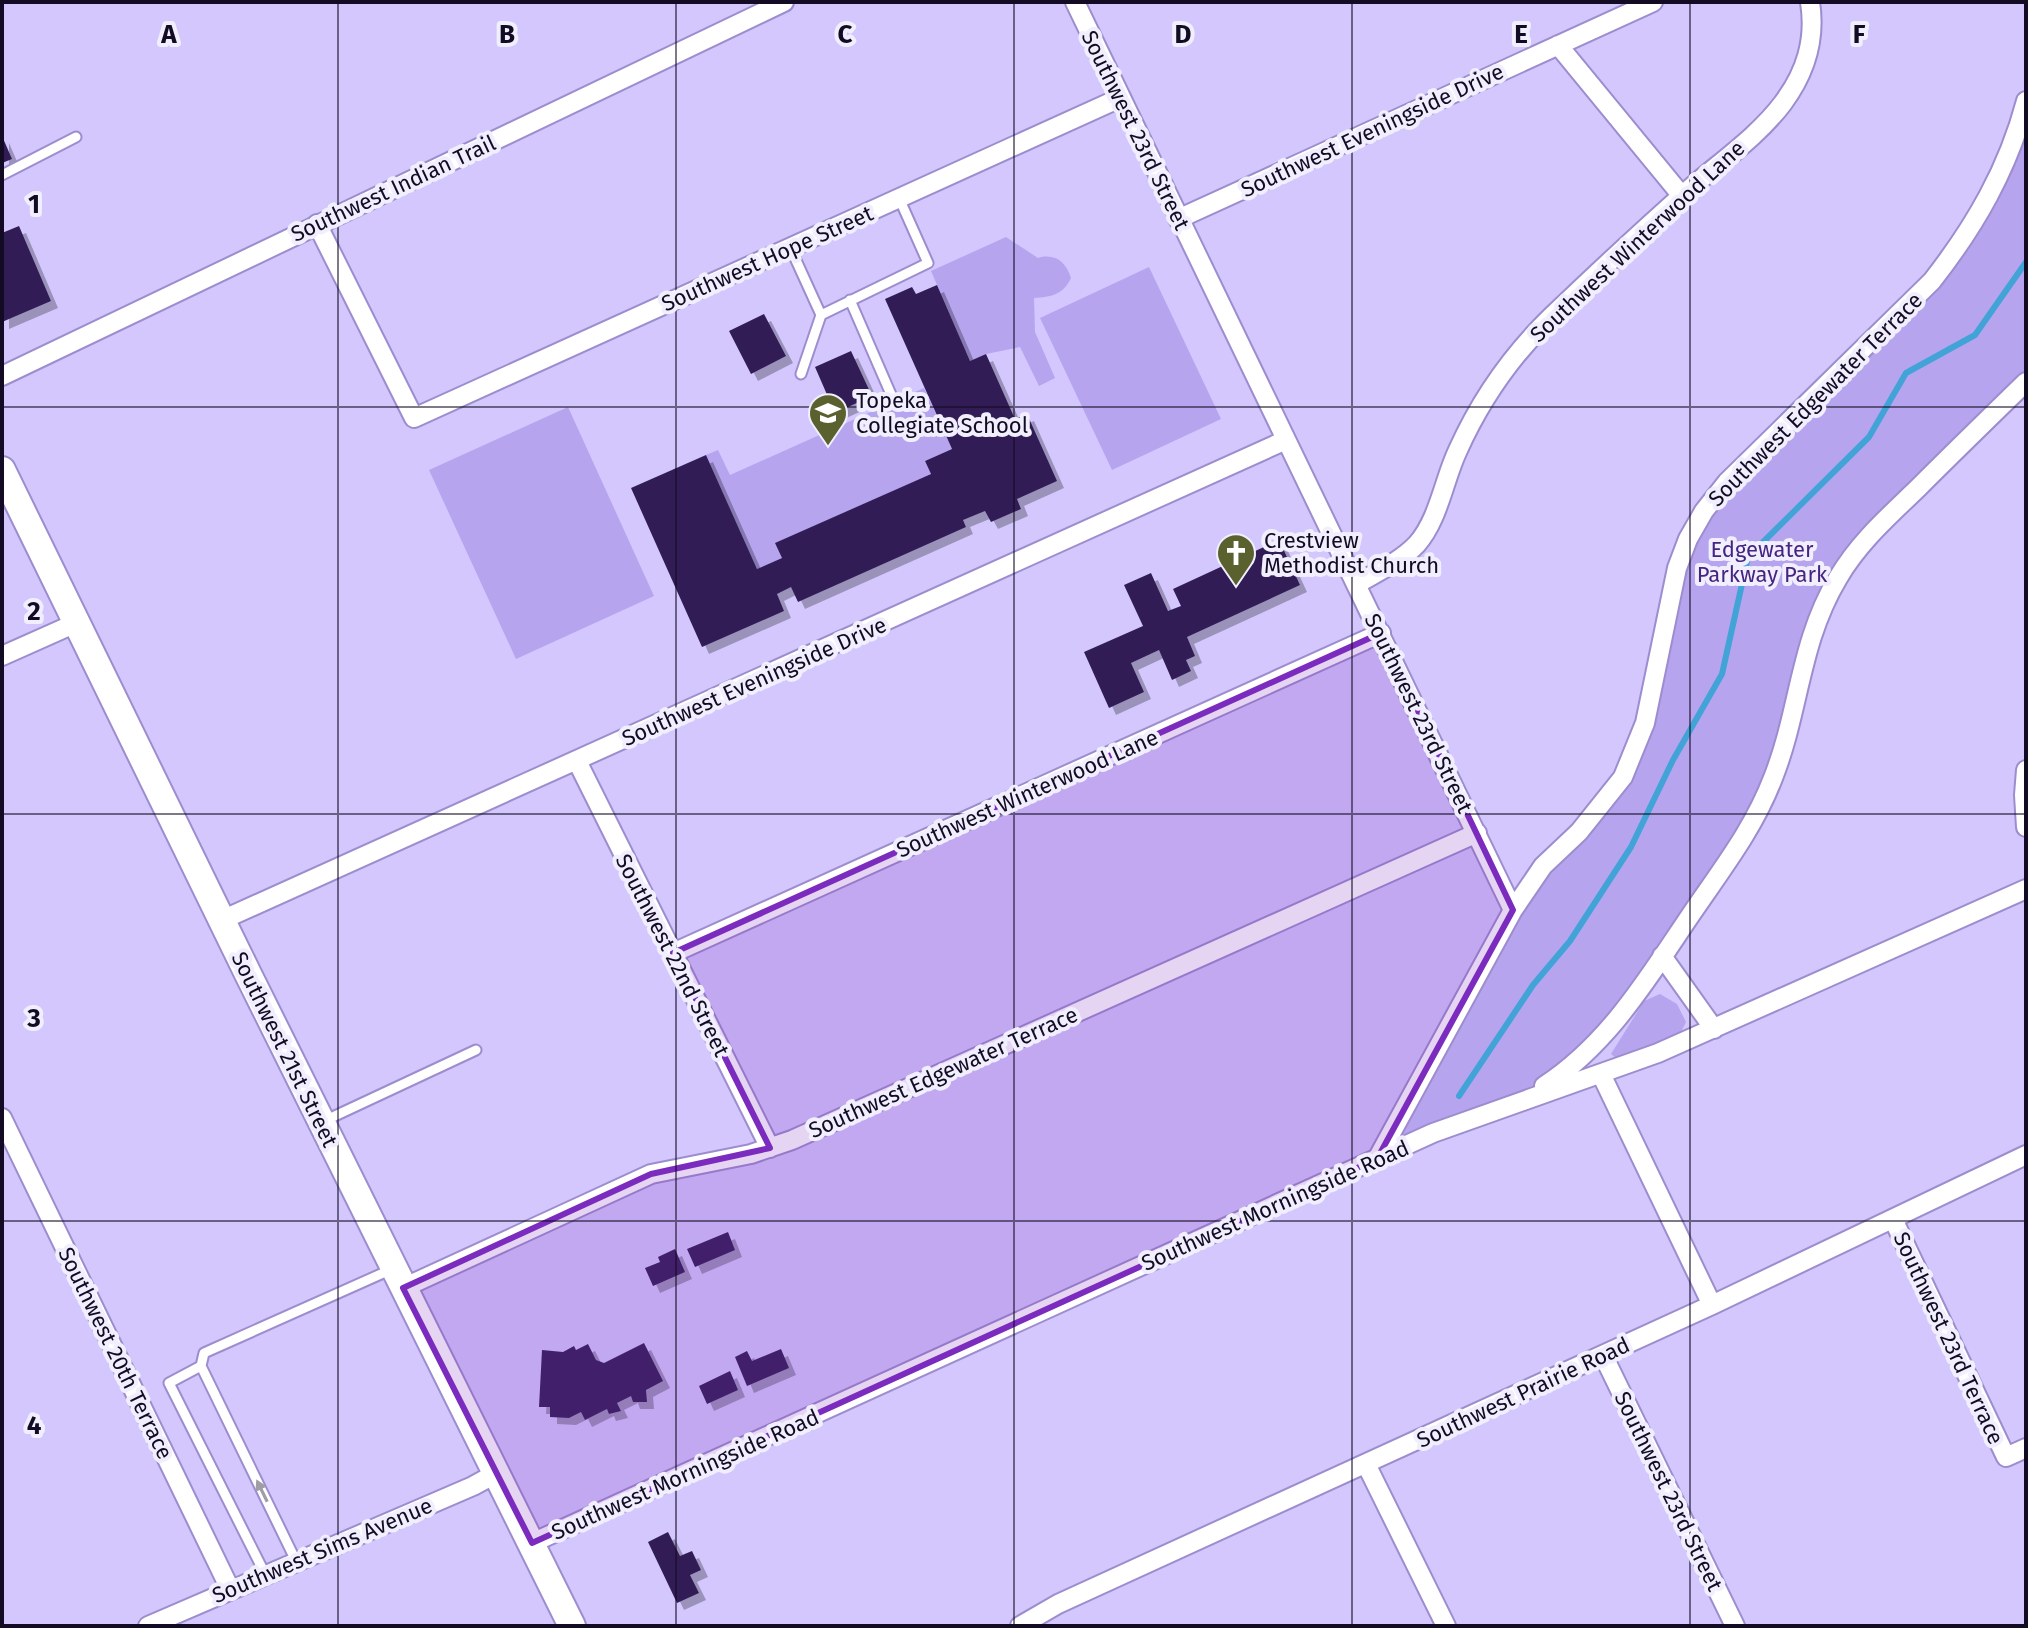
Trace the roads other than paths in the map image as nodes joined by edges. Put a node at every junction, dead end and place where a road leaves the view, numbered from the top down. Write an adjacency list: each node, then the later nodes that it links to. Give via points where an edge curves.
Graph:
1 (784, 2): 14 (street, Southwest Indian Trail)
2 (1653, 2): 5 (street, Southwest Eveningside Drive)
3 (1810, 2): 11 (street, Southwest Winterwood Lane, via 1810,49 1783,104)
4 (1080, 4): 6 (street, Southwest 23rd Street)
5 (1558, 45): 11 (street); 13 (street, Southwest Eveningside Drive)
6 (1120, 98): 12 (street, Southwest Hope Street); 13 (street, Southwest 23rd Street)
7 (2026, 101): 9 (street, Southwest Edgewater Terrace)
8 (76, 137): 10 (lane)
9 (2019, 151): 33 (street, Southwest Edgewater Terrace, via 1932,281 1727,482 1704,511 1677,568 1649,709 1623,777 1579,832 1543,866)
10 (2, 175)
11 (1682, 196): 24 (street, Southwest Winterwood Lane, via 1524,346 1458,448 1418,542)
12 (899, 198): 15 (street, Southwest Hope Street); 16 (lane, via 928,263)
13 (1178, 219): 22 (street, Southwest 23rd Street)
14 (317, 224): 15 (street, Southwest Hope Street, via 414,418); 19 (street, Southwest Indian Trail)
15 (790, 247): 17 (lane)
16 (850, 300): 17 (lane); 21 (lane)
17 (821, 315): 18 (lane)
18 (801, 374)
19 (2, 376)
20 (2026, 382): 36 (street, via 1883,521 1838,578 1807,645 1789,728 1753,825)
21 (893, 399)
22 (1286, 440): 24 (street, Southwest 23rd Street); 28 (street, Southwest Eveningside Drive)
23 (2, 470): 25 (main road, Southwest 21st Street)
24 (1357, 584): 26 (street, Southwest 23rd Street)
25 (76, 623): 27 (street); 34 (main road, Southwest 21st Street)
26 (1381, 633): 31 (street, Southwest 23rd Street); 35 (street, Southwest Winterwood Lane)
27 (2, 656)
28 (577, 761): 34 (street, Southwest Eveningside Drive); 35 (street, Southwest 22nd Street)
29 (2026, 770): 30 (street)
30 (2026, 827)
31 (1477, 833): 33 (street, Southwest 23rd Street); 43 (street, Southwest Edgewater Terrace)
32 (2026, 889): 37 (street, Southwest Morningside Road)
33 (1513, 910): 45 (street)
34 (222, 920): 42 (main road, Southwest 21st Street)
35 (673, 953): 43 (street, Southwest 22nd Street)
36 (1662, 956): 37 (street); 40 (street, via 1605,1035)
37 (1714, 1029): 39 (street, Southwest Morningside Road)
38 (476, 1050): 42 (lane)
39 (1601, 1074): 40 (street, Southwest Morningside Road); 48 (street)
40 (1539, 1095): 45 (street, Southwest Morningside Road)
41 (2, 1118): 57 (street, Southwest 20th Terrace)
42 (321, 1122): 47 (main road, Southwest 21st Street)
43 (770, 1148): 47 (street, Southwest Edgewater Terrace, via 651,1174)
44 (2026, 1155): 46 (street, Southwest Prairie Road)
45 (1377, 1159): 54 (street, Southwest Morningside Road)
46 (1893, 1219): 48 (street, Southwest Prairie Road); 51 (street, Southwest 23rd Terrace, via 2006,1457)
47 (398, 1278): 50 (lane, via 204,1353); 53 (main road, Southwest 21st Street)
48 (1712, 1305): 49 (street, Southwest Prairie Road)
49 (1603, 1355): 52 (street, Southwest Prairie Road); 62 (street, Southwest 23rd Street)
50 (201, 1366): 55 (lane, one-way to 50); 56 (lane, via 169,1383)
51 (2026, 1448)
52 (1366, 1464): 60 (street, Southwest Prairie Road); 61 (street)
53 (495, 1474): 54 (main road, Southwest 21st Street); 55 (street, Southwest Sims Avenue)
54 (532, 1543): 59 (main road, Southwest 21st Street)
55 (296, 1561): 56 (street, Southwest Sims Avenue)
56 (265, 1574): 57 (street, Southwest Sims Avenue)
57 (230, 1589): 58 (street, Southwest Sims Avenue)
58 (148, 1626)
59 (572, 1626)
60 (1020, 1626)
61 (1446, 1626)
62 (1735, 1626)

